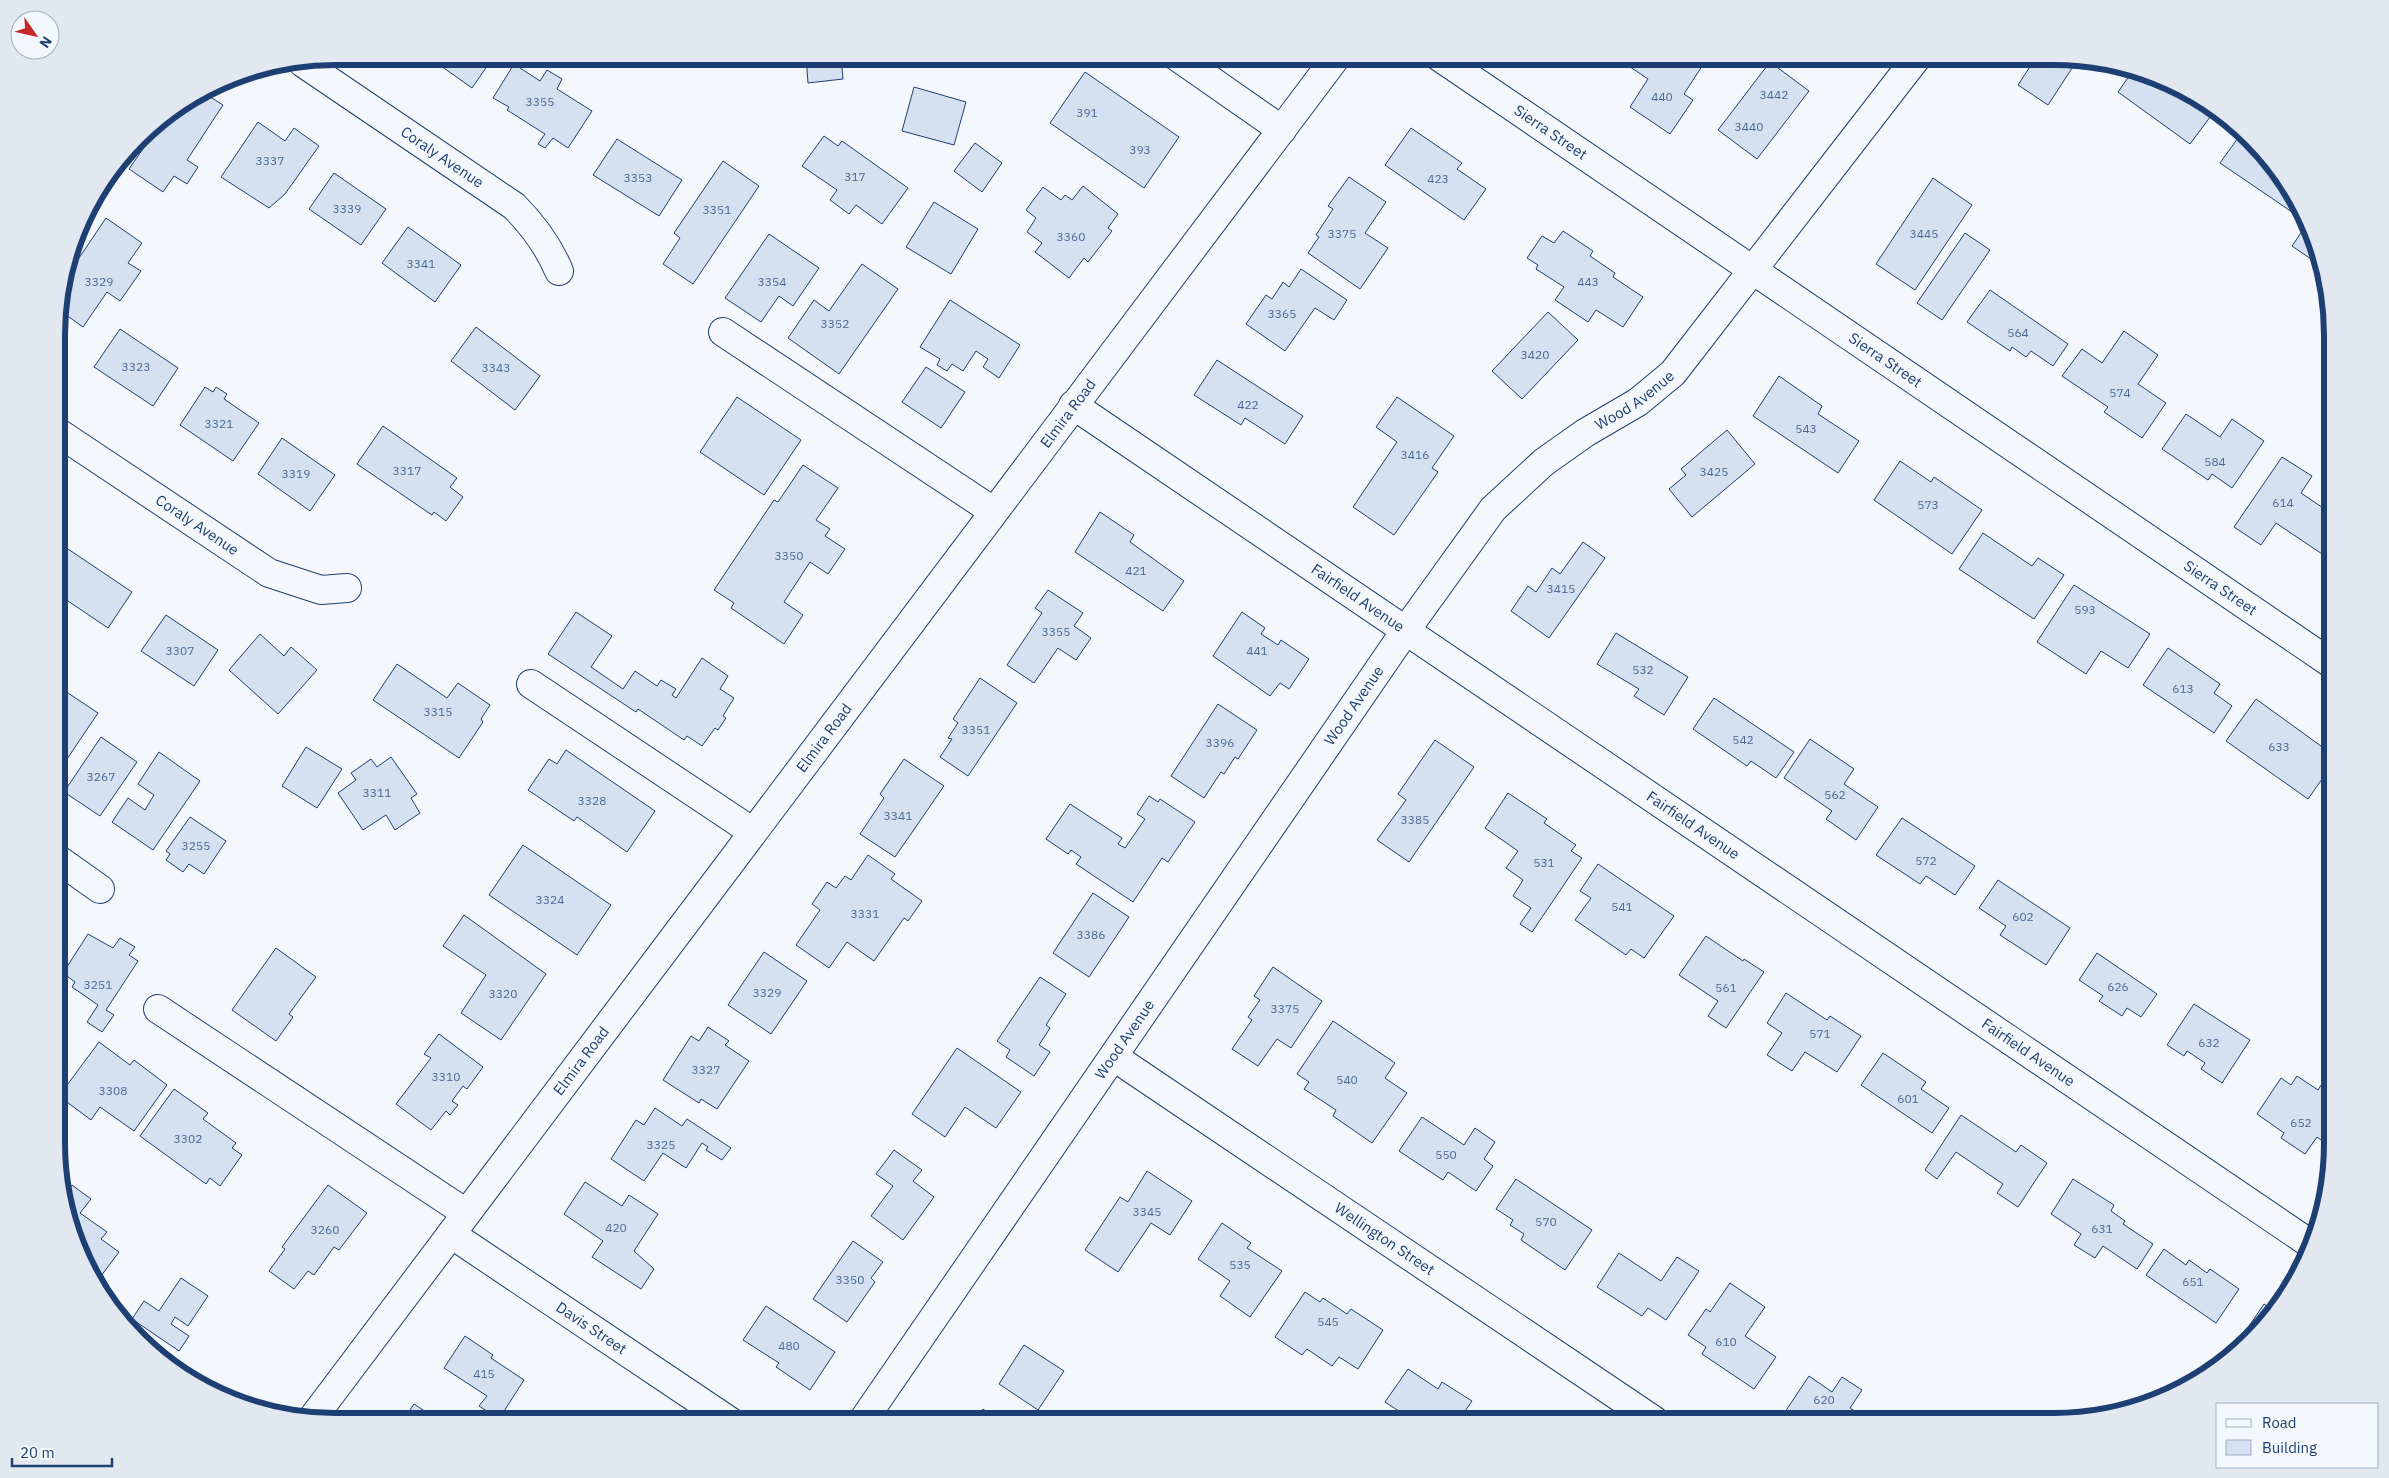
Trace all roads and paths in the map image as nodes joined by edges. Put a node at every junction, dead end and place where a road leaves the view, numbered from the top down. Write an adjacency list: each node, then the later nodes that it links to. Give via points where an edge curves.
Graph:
1 (1189, 65): 6 (street)
2 (1330, 65): 6 (street, Elmira Road)
3 (1451, 65): 8 (street, Sierra Street)
4 (1911, 65): 8 (street, Wood Avenue)
5 (309, 66): 7 (street, Coraly Avenue, via 514,206 550,249)
6 (1282, 130): 10 (street, Elmira Road)
7 (559, 271)
8 (1753, 271): 14 (street, Wood Avenue, via 1673,373 1638,402 1544,462 1492,509); 15 (street, Sierra Street)
9 (723, 332): 12 (street)
10 (1073, 405): 12 (street, Elmira Road); 14 (street, Fairfield Avenue)
11 (65, 436): 13 (street, Coraly Avenue, via 269,573 321,590)
12 (993, 512): 17 (street, Elmira Road)
13 (347, 588)
14 (1406, 630): 21 (street, Wood Avenue); 23 (street, Fairfield Avenue)
15 (2324, 659)
16 (531, 684): 17 (street)
17 (753, 832): 22 (street, Elmira Road)
18 (65, 864): 19 (street)
19 (100, 889)
20 (158, 1009): 22 (street, Davis Street)
21 (1114, 1057): 26 (street, Wood Avenue); 27 (street, Wellington Street)
22 (459, 1224): 24 (street, Elmira Road); 25 (street, Davis Street)
23 (2306, 1241)
24 (317, 1412)
25 (719, 1413)
26 (868, 1413)
27 (1643, 1413)

